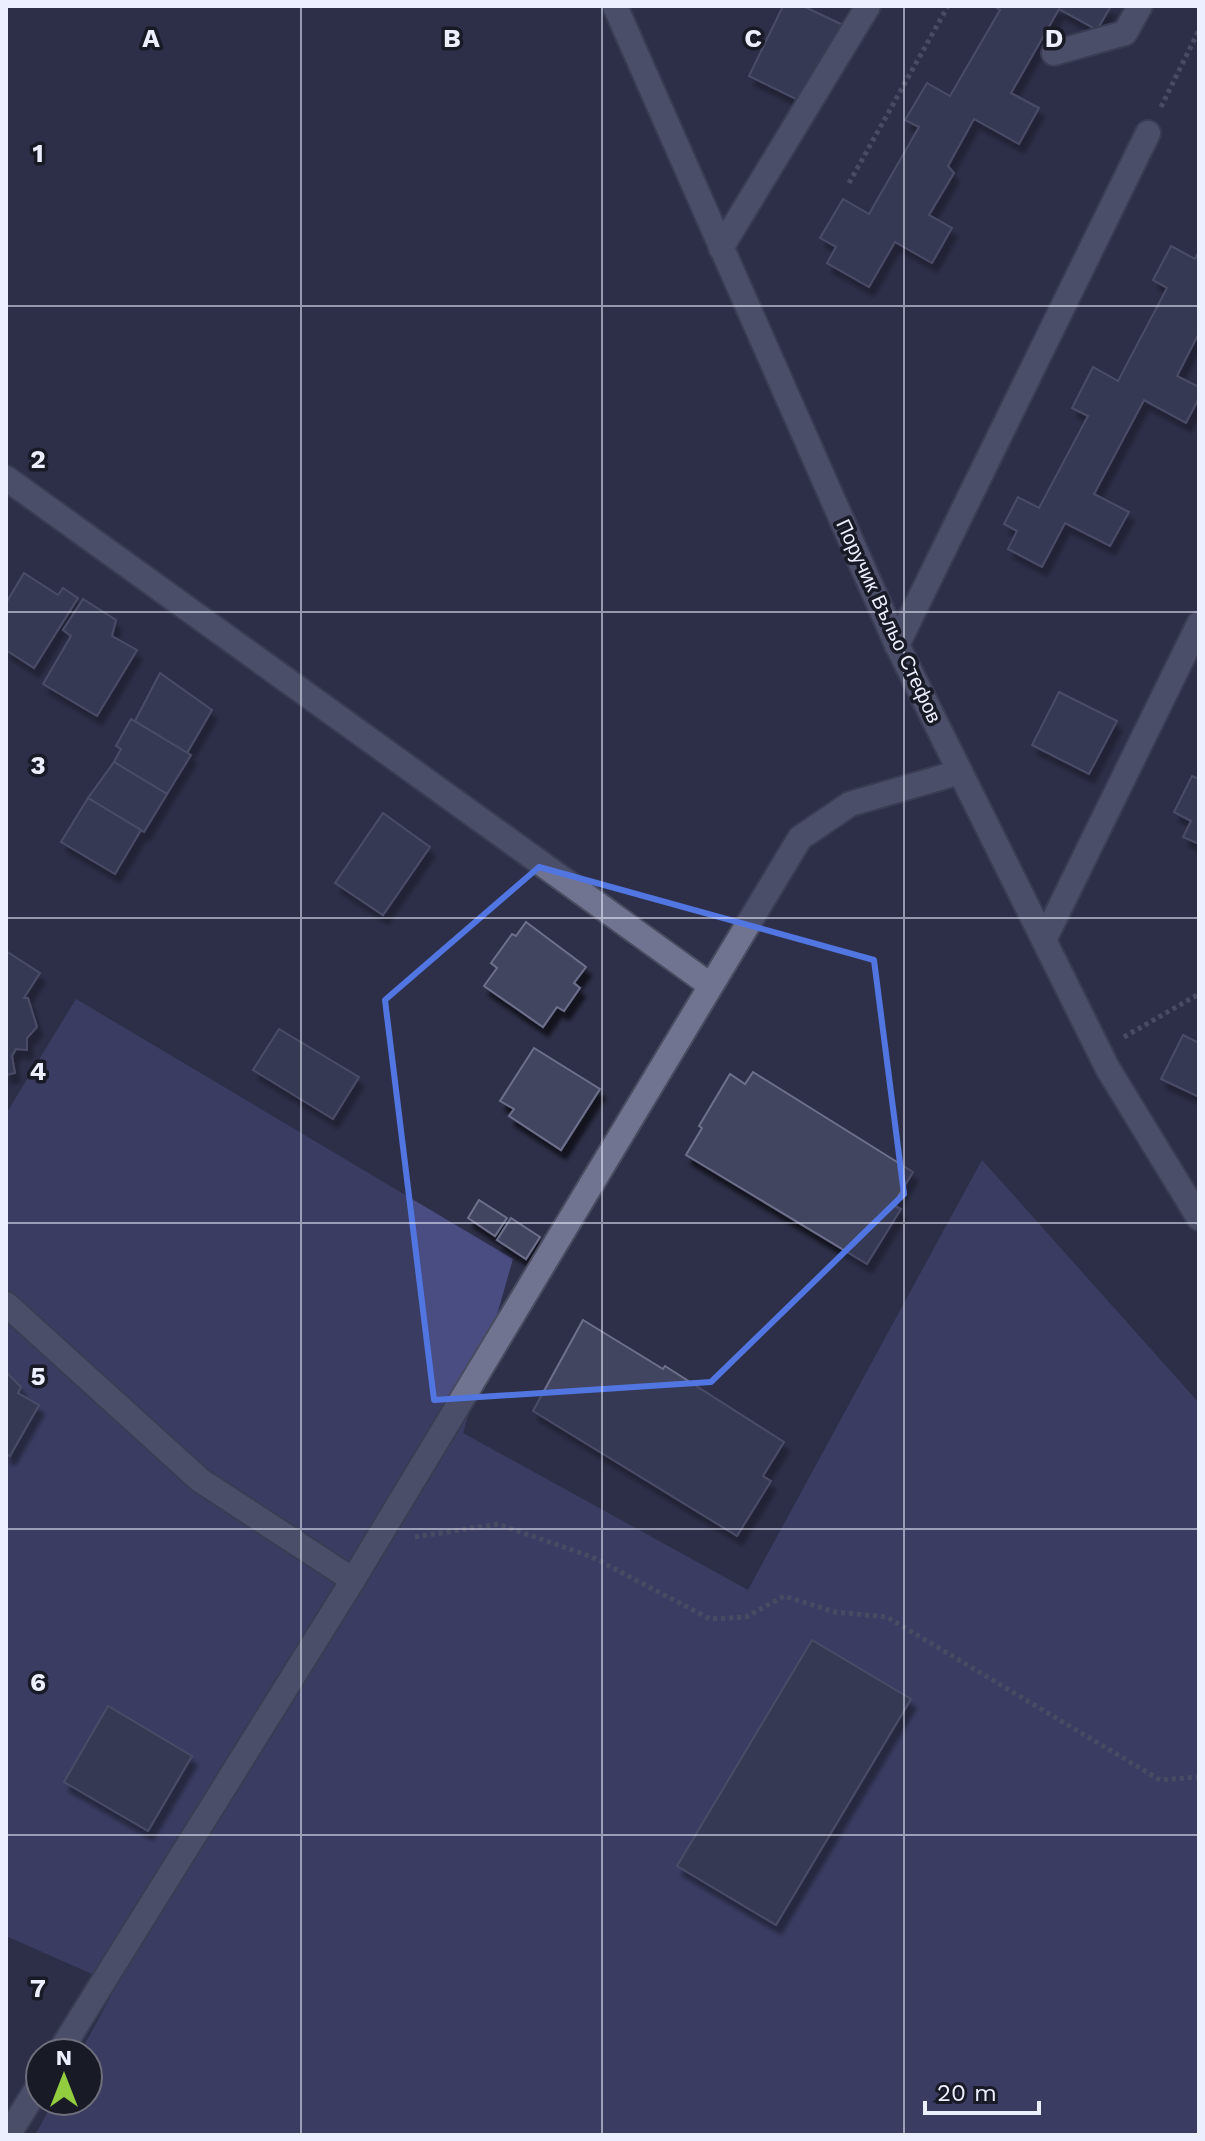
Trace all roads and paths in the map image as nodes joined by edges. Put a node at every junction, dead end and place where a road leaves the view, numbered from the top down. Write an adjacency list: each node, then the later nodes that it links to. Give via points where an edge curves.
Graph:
1 (615, 6): 9 (street, Поручик Въльо Стефов)
2 (868, 6): 9 (street)
3 (948, 6): 8 (path)
4 (1140, 6): 6 (street, via 1125,33)
5 (1199, 30): 7 (path)
6 (1054, 53)
7 (1148, 133): 12 (street)
8 (849, 183)
9 (721, 248): 12 (street, Поручик Въльо Стефов)
10 (6, 478): 15 (street)
11 (1199, 624): 14 (street)
12 (897, 645): 13 (street, Поручик Въльо Стефов)
13 (960, 772): 14 (street, Поручик Въльо Стефов); 15 (street, via 850,804 800,838)
14 (1044, 940): 17 (street, Поручик Въльо Стефов)
15 (710, 985): 21 (street)
16 (1199, 994): 17 (path)
17 (1099, 1051): 18 (street, Поручик Въльо Стефов)
18 (1199, 1218)
19 (6, 1304): 21 (street, via 200,1480)
20 (404, 1544): 22 (path, via 417,1535 498,1524 592,1557 710,1619 746,1617 784,1596 835,1612 887,1617 1160,1780)
21 (353, 1580): 23 (street)
22 (1199, 1777)
23 (69, 2037)
24 (24, 2110): 25 (street)
25 (8, 2135)

